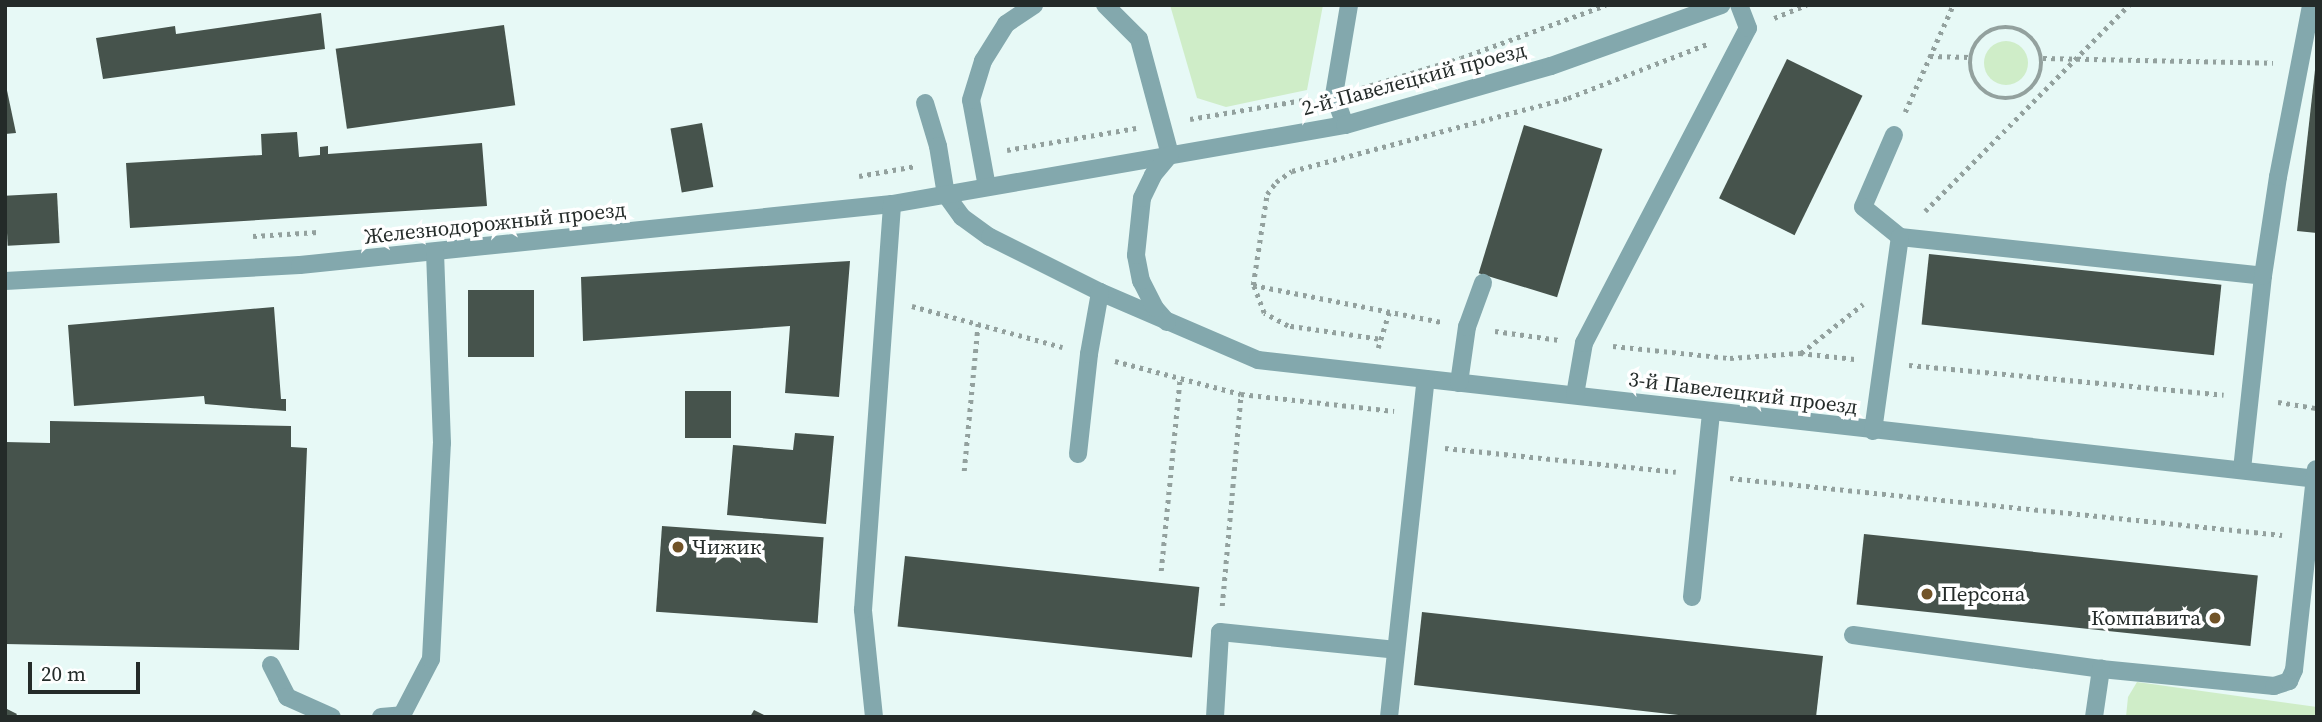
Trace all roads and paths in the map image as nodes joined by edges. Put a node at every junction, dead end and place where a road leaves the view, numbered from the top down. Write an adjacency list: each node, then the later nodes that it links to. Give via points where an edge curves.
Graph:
1 (1034, 5): 22 (street, via 1006,24 983,61 971,100)
2 (1105, 5): 19 (street, via 1139,39)
3 (1349, 5): 17 (street)
4 (1606, 5): 17 (path, via 1461,58)
5 (1721, 5): 20 (street, 2-й Павелецкий проезд, via 1550,66)
6 (1739, 5): 11 (street)
7 (1807, 5): 11 (path)
8 (1953, 5): 12 (path)
9 (2129, 5): 15 (path)
10 (2311, 5): 16 (street)
11 (1748, 28): 39 (path, via 1568,98 1292,172 1276,182 1267,194 1253,285 1264,313 1288,326 1378,339); 49 (street, via 1584,344)
12 (1930, 56): 13 (path); 21 (path)
13 (1970, 57): 14 (path, via 1982,35 2005,26 2028,33); 14 (path, via 1974,81 1982,91 2006,99 2017,98 2036,85)
14 (2043, 58): 15 (path)
15 (2077, 59): 16 (path); 31 (path)
16 (2300, 64): 33 (street)
17 (1334, 95): 19 (path); 20 (street)
18 (925, 103): 24 (street)
19 (1161, 123): 22 (path); 23 (street)
20 (1345, 125): 23 (street, 2-й Павелецкий проезд)
21 (1894, 135): 31 (street, via 1863,207)
22 (980, 155): 26 (street)
23 (1170, 155): 26 (street, 2-й Павелецкий проезд); 41 (street, via 1142,198 1136,255 1141,281)
24 (941, 162): 25 (path); 27 (street)
25 (846, 179)
26 (987, 187): 27 (street, Железнодорожный проезд)
27 (946, 195): 28 (street, Железнодорожный проезд); 37 (street, 3-й Павелецкий проезд, via 962,217 990,237)
28 (892, 204): 32 (street, Железнодорожный проезд); 38 (street)
29 (332, 231): 30 (path)
30 (250, 236)
31 (1900, 237): 33 (street); 34 (street)
32 (435, 253): 35 (street, Железнодорожный проезд); 70 (street, via 442,443 431,659 402,715)
33 (2263, 276): 50 (street)
34 (1896, 279): 42 (path); 44 (street)
35 (5, 281)
36 (1483, 283): 47 (street, via 1466,327)
37 (1100, 292): 41 (street, 3-й Павелецкий проезд); 43 (street)
38 (885, 299): 40 (path); 71 (street, via 863,610)
39 (1389, 313)
40 (978, 324): 43 (path); 58 (path)
41 (1170, 324): 46 (street, 3-й Павелецкий проезд, via 1258,360)
42 (1800, 353)
43 (1089, 354): 45 (path); 56 (street)
44 (1884, 363): 50 (path); 54 (street)
45 (1180, 378): 48 (path); 62 (path)
46 (1426, 379): 47 (street, 3-й Павелецкий проезд); 53 (street)
47 (1458, 383): 49 (street, 3-й Павелецкий проезд)
48 (1241, 394): 53 (path); 64 (path)
49 (1575, 396): 52 (street, 3-й Павелецкий проезд)
50 (2250, 398): 51 (path); 57 (street)
51 (2317, 408)
52 (1711, 412): 54 (street, 3-й Павелецкий проезд); 60 (street)
53 (1423, 414): 55 (street)
54 (1873, 431): 57 (street, 3-й Павелецкий проезд)
55 (1420, 446): 60 (path); 66 (street)
56 (1078, 454)
57 (2242, 470): 59 (street, 3-й Павелецкий проезд)
58 (964, 471)
59 (2316, 474): 61 (street)
60 (1705, 475): 61 (path); 63 (street)
61 (2307, 538): 68 (street, via 2294,670 2289,681 2274,686)
62 (1161, 571)
63 (1692, 597)
64 (1220, 632): 66 (street); 72 (street)
65 (1853, 635): 68 (street)
66 (1396, 650): 73 (street)
67 (271, 665): 69 (street, via 287,697)
68 (2101, 669): 74 (street)
69 (332, 717)
70 (381, 717)
71 (874, 717)
72 (1214, 717)
73 (1389, 717)
74 (2094, 717)

